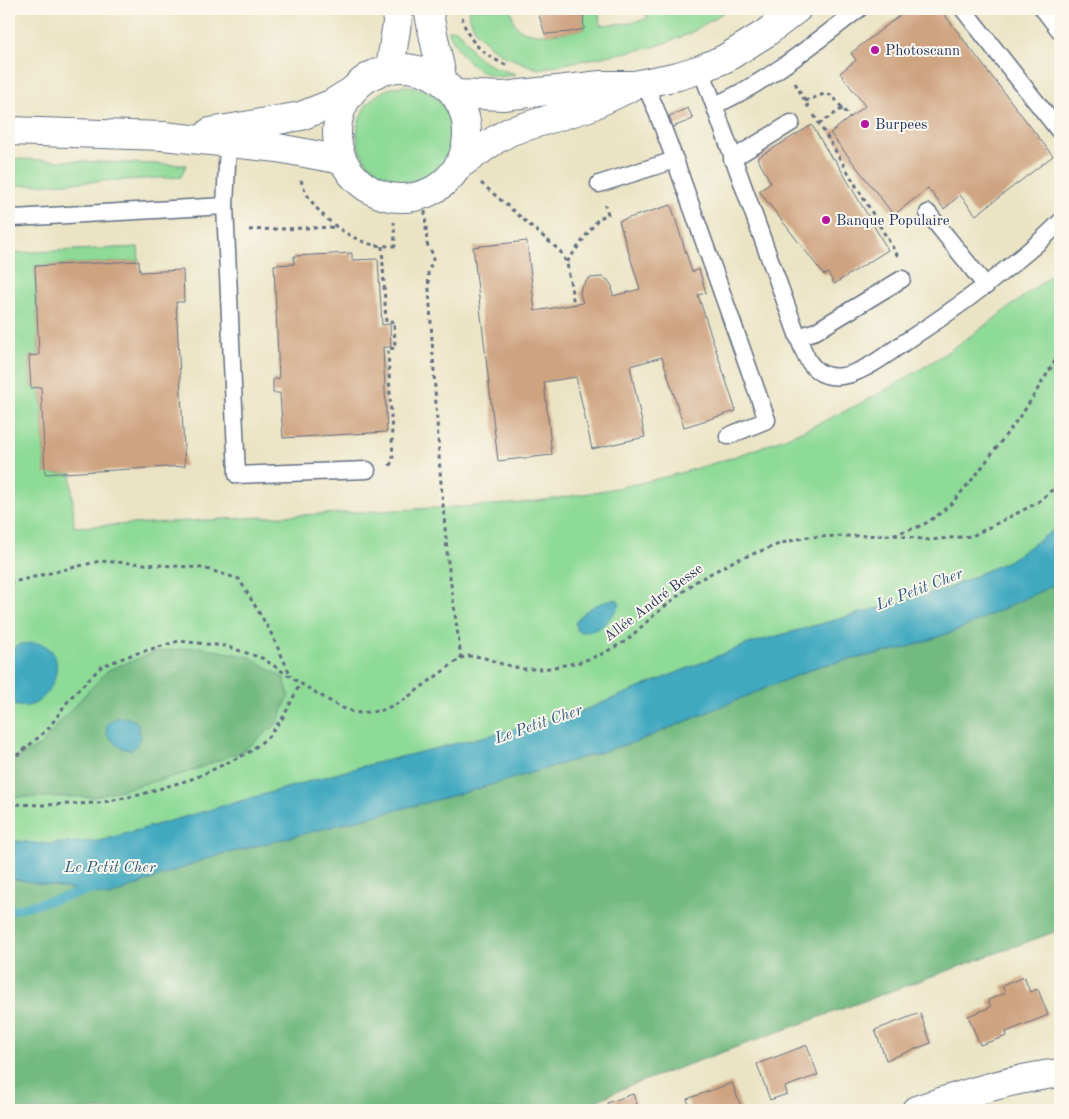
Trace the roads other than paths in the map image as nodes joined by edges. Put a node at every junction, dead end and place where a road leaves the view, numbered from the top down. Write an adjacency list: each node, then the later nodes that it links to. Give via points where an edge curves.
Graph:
1 (399, 9): 8 (street)
2 (428, 9): 11 (street)
3 (797, 9): 9 (street, via 743,48)
4 (859, 9): 13 (lane, via 784,65 734,97)
5 (963, 9): 15 (lane)
6 (1043, 9): 7 (lane)
7 (1060, 31)
8 (390, 69): 11 (street, via 418,70); 12 (street, via 369,77)
9 (701, 69): 10 (street); 13 (lane)
10 (639, 84): 11 (street, via 601,84 503,96); 21 (lane, via 655,107); 22 (street, via 589,107 495,140)
11 (449, 88): 22 (street, via 464,111)
12 (352, 91): 16 (street, via 301,116); 20 (street, via 337,124 337,143)
13 (715, 105): 19 (lane)
14 (791, 123): 19 (lane)
15 (1060, 132)
16 (164, 136): 17 (street); 18 (street)
17 (10, 142)
18 (228, 144): 20 (street, via 278,148); 24 (lane)
19 (732, 159): 30 (lane)
20 (342, 160): 22 (street, via 354,178 371,191 392,198 424,195)
21 (675, 160): 23 (lane); 31 (lane, via 767,420)
22 (468, 174)
23 (599, 184)
24 (224, 206): 26 (lane); 32 (lane, via 237,475)
25 (928, 213): 29 (lane)
26 (14, 218)
27 (1060, 222): 29 (lane)
28 (902, 280): 30 (lane, via 816,330)
29 (986, 286): 30 (lane, via 929,327 855,373 835,376 818,372)
30 (798, 337)
31 (728, 436)
32 (367, 470)
33 (1060, 1074): 34 (street, via 1000,1084)
34 (916, 1110)

